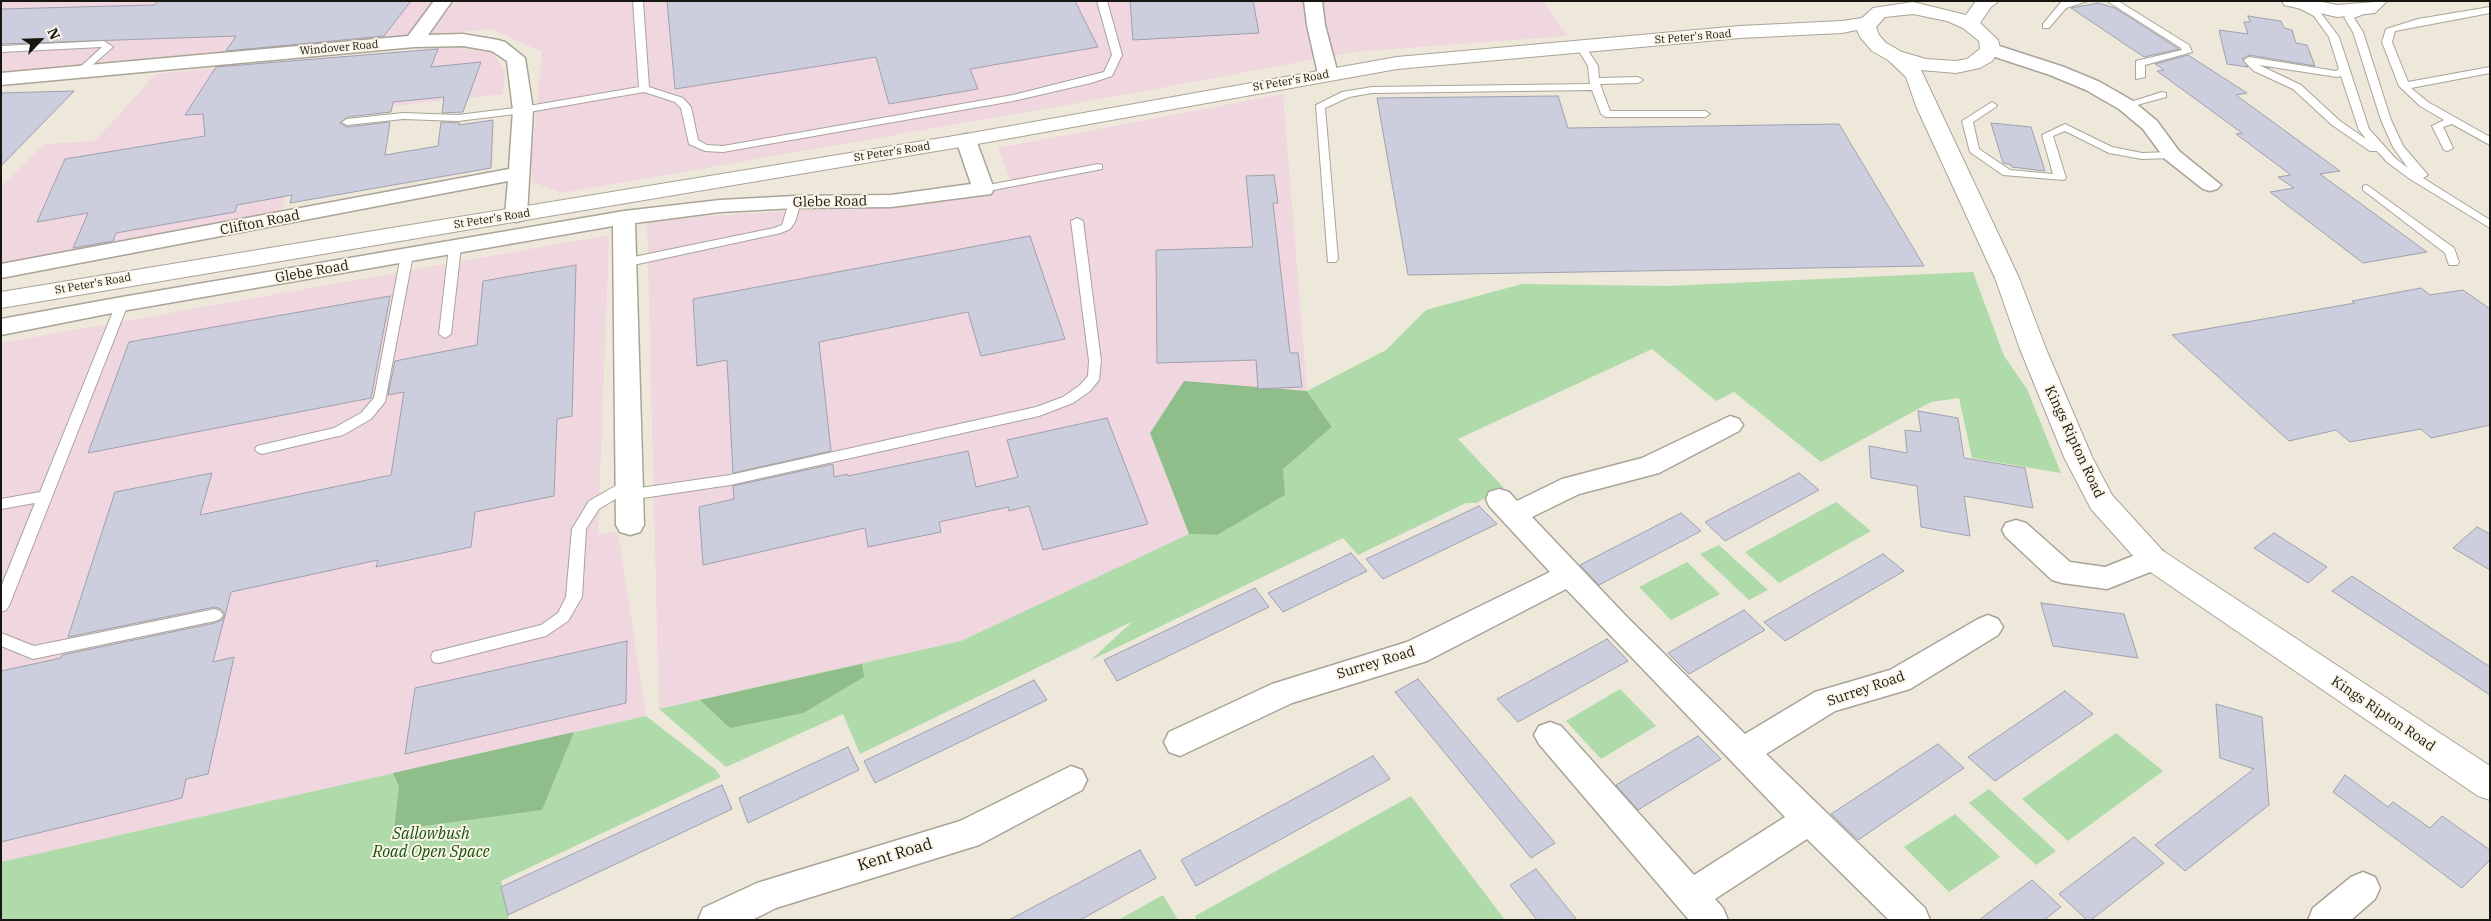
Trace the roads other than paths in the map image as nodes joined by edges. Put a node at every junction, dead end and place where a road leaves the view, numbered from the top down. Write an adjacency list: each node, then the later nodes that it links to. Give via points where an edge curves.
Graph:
1 (443, 1): 18 (street)
2 (638, 1): 33 (lane)
3 (1102, 1): 33 (lane, via 1117,55 1108,74 1013,98 723,149 705,148 693,142 686,107 679,100)
4 (1313, 1): 27 (street)
5 (1951, 1): 12 (street)
6 (1990, 1): 15 (street, via 1980,8)
7 (2084, 1): 10 (lane)
8 (2111, 1): 28 (lane, via 2186,47 2187,52 2140,63)
9 (2295, 3): 11 (street, via 2337,11); 24 (lane, via 2317,14 2334,37)
10 (2066, 4): 16 (lane)
11 (2373, 5): 55 (lane, via 2349,17 2358,32 2398,147 2415,169)
12 (1913, 8): 14 (street, via 1880,12); 15 (street, via 1953,16)
13 (2490, 10): 32 (lane, via 2391,29 2387,42)
14 (1868, 22): 17 (street); 22 (street, Kings Ripton Road, via 1866,27 1870,37)
15 (1970, 24): 21 (street, via 1982,32)
16 (2046, 26)
17 (1786, 31): 19 (street, St Peter's Road); 22 (street)
18 (414, 40): 26 (street, Windover Road); 38 (street, Windover Road, via 463,40 498,46 516,58)
19 (1581, 46): 27 (street, St Peter's Road, via 1397,63); 31 (lane, via 1593,66)
20 (1, 49): 26 (lane, via 104,44 108,47)
21 (1990, 49): 23 (street, via 1985,57 1973,64); 36 (street, via 2057,71)
22 (1887, 52): 23 (street, via 1925,65); 37 (street, Kings Ripton Road, via 1914,75)
23 (1956, 67): 37 (street)
24 (2345, 70): 46 (lane, via 2364,130); 46 (lane, via 2337,74 2249,60 2258,69 2297,88 2336,123)
25 (2490, 70): 32 (lane)
26 (81, 72): 29 (street, Windover Road)
27 (1328, 74): 42 (street, St Peter's Road)
28 (2140, 76)
29 (1, 79)
30 (1638, 80): 31 (lane)
31 (1595, 84): 39 (lane, via 1606,114); 60 (lane, via 1372,90 1346,94 1320,108)
32 (2404, 86): 40 (lane, via 2424,104)
33 (644, 89): 38 (lane)
34 (2162, 95): 36 (lane)
35 (1992, 105): 45 (lane, via 1967,122 1974,150 2007,172 2060,178 2048,135 2065,127 2110,150 2142,156)
36 (2126, 105): 45 (street, via 2150,125)
37 (1926, 106): 75 (street, Kings Ripton Road, via 2007,278 2078,457 2101,502)
38 (523, 110): 41 (lane, via 458,118 402,116); 48 (street, Windover Road)
39 (1705, 114)
40 (2452, 121): 43 (lane); 44 (lane, via 2437,126)
41 (347, 122)
42 (966, 140): 51 (street); 53 (street, St Peter's Road)
43 (2490, 142)
44 (2448, 148)
45 (2172, 155): 49 (street)
46 (2391, 160): 57 (lane)
47 (1098, 167): 51 (lane)
48 (519, 173): 53 (street, Windover Road); 63 (street, Clifton Road)
49 (2210, 185)
50 (2367, 188): 61 (lane, via 2450,251)
51 (983, 189): 52 (street, Glebe Road, via 891,201)
52 (794, 202): 54 (street, Glebe Road, via 720,206); 62 (lane, via 789,222 777,231)
53 (516, 215): 64 (street, St Peter's Road)
54 (624, 218): 58 (street, Glebe Road); 62 (street)
55 (2490, 220)
56 (1077, 222): 70 (lane, via 1095,361 1094,377 1068,400 1039,411 730,480)
57 (2490, 225)
58 (455, 247): 59 (street, Glebe Road); 67 (lane)
59 (407, 255): 65 (street, Glebe Road); 69 (lane, via 380,399 366,416 338,432)
60 (1332, 259)
61 (2452, 262)
62 (624, 263): 70 (street)
63 (1, 271)
64 (1, 300)
65 (122, 304): 66 (street, Glebe Road); 71 (lane)
66 (1, 327)
67 (445, 334)
68 (1730, 425): 76 (street, via 1650,466 1506,506)
69 (262, 449)
70 (629, 490): 73 (street); 81 (lane, via 594,505 579,530 574,597 563,617 546,630)
71 (45, 496): 72 (lane); 77 (lane)
72 (1, 504)
73 (630, 525)
74 (2016, 530): 75 (street, via 2062,572 2107,578)
75 (2153, 559): 86 (street, Kings Ripton Road)
76 (1569, 575): 83 (street, Surrey Road, via 1416,652 1283,693); 84 (street)
77 (1, 606)
78 (215, 616): 80 (lane, via 33,653)
79 (1988, 627): 84 (street, Surrey Road, via 1899,680 1826,701)
80 (1, 639)
81 (439, 657)
82 (1550, 735): 89 (street)
83 (1180, 742)
84 (1744, 751): 87 (street)
85 (1071, 780): 90 (street, Kent Road, via 966,834 769,894)
86 (2490, 784)
87 (1809, 819): 89 (street); 91 (street)
88 (2363, 888): 92 (street)
89 (1701, 908)
90 (715, 920)
91 (1913, 920)
92 (2325, 920)

